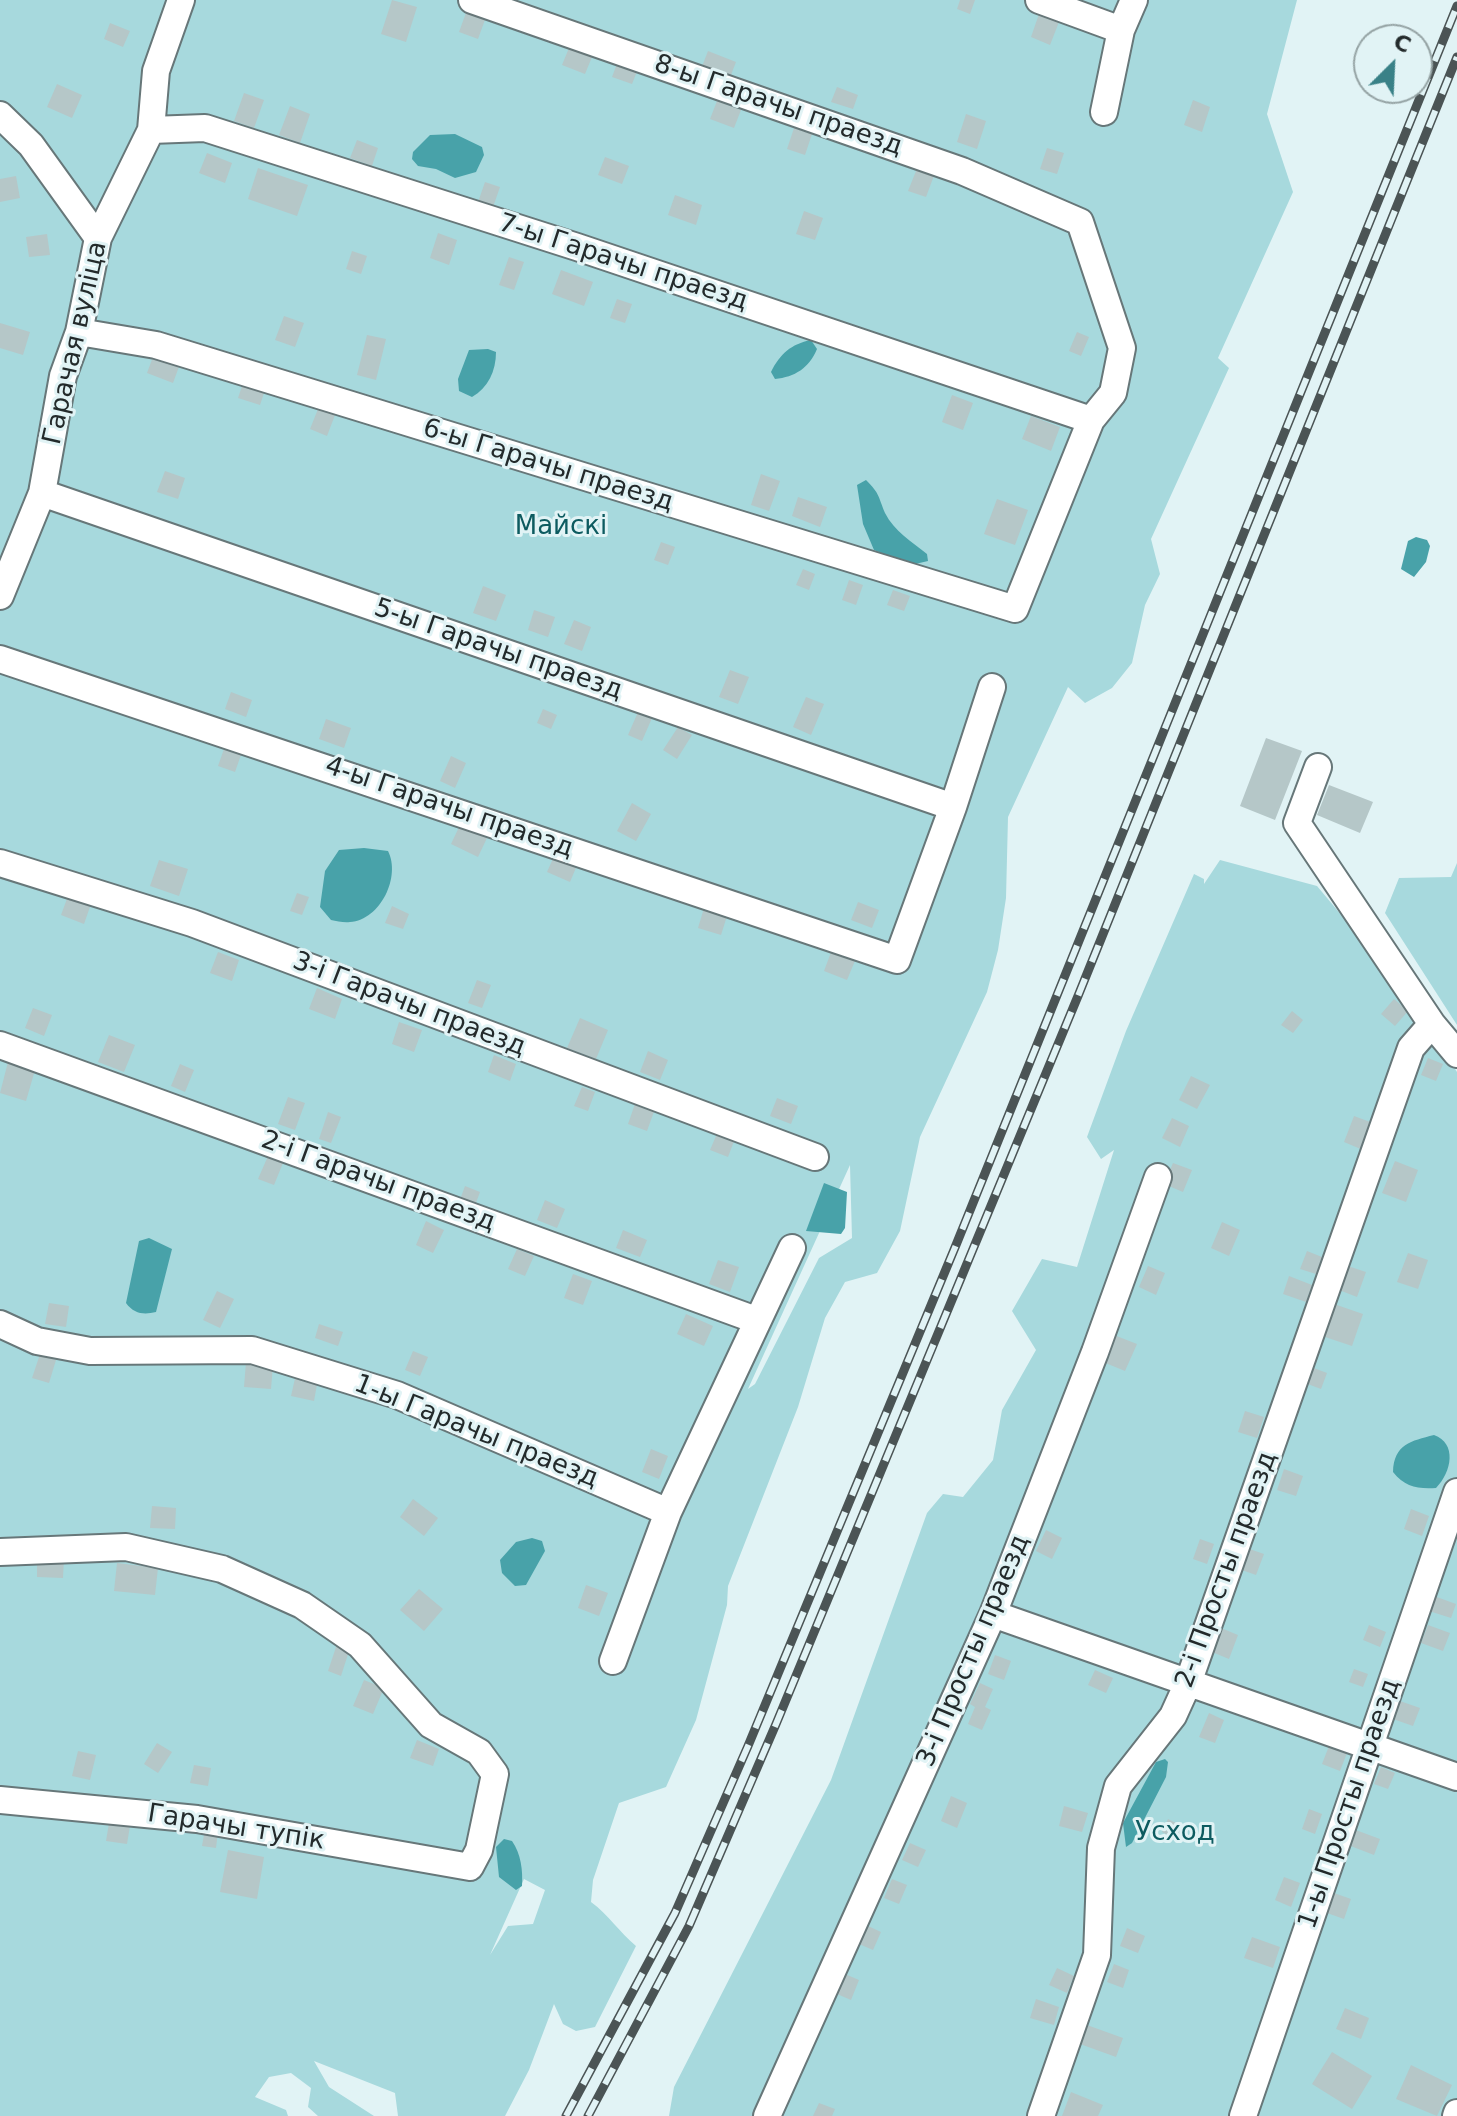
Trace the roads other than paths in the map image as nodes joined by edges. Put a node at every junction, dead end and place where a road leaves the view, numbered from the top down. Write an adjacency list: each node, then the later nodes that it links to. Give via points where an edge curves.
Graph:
1 (181, 0): 8 (street, Гарачая вуліца, via 156,71)
2 (472, 0): 11 (street, 8-ы Гарачы праезд, via 962,171 1080,222 1122,348 1113,393)
3 (1039, 0): 5 (street)
4 (1134, 0): 5 (street)
5 (1121, 30): 6 (street)
6 (1104, 112)
7 (0, 115): 9 (street, via 31,145)
8 (151, 130): 9 (street, Гарачая вуліца); 11 (street, 7-ы Гарачы праезд, via 205,128)
9 (98, 238): 10 (street, Гарачая вуліца)
10 (79, 332): 11 (street, 6-ы Гарачы праезд, via 156,345 1015,609); 12 (street, Гарачая вуліца, via 63,376)
11 (1091, 420)
12 (42, 493): 13 (street, Гарачая вуліца); 17 (street, 5-ы Гарачы праезд)
13 (0, 596)
14 (0, 659): 17 (street, 4-ы Гарачы праезд, via 897,960)
15 (992, 687): 17 (street)
16 (1318, 767): 19 (street, via 1297,823)
17 (953, 807)
18 (0, 863): 22 (street, 3-і Гарачы праезд, via 192,923)
19 (1432, 1024): 21 (street); 32 (street, 2-і Просты праезд, via 1411,1048)
20 (0, 1045): 25 (street, 2-і Гарачы праезд)
21 (1457, 1054)
22 (815, 1157)
23 (1158, 1177): 30 (street, 3-і Просты праезд)
24 (792, 1248): 25 (street)
25 (756, 1320): 28 (street)
26 (0, 1324): 28 (street, 1-ы Гарачы праезд, via 37,1341 90,1351 252,1350 397,1395)
27 (1457, 1492): 33 (street, 1-ы Просты праезд)
28 (668, 1512): 31 (street)
29 (0, 1552): 35 (street, Гарачы тупік, via 126,1547 222,1569 302,1605 360,1645 431,1725 479,1752 495,1774 479,1850 470,1867 197,1819)
30 (993, 1614): 32 (street); 36 (street, 3-і Просты праезд)
31 (613, 1661)
32 (1188, 1683): 33 (street); 37 (street, 2-і Просты праезд, via 1173,1716 1118,1786 1101,1848 1097,1955)
33 (1369, 1747): 34 (street); 38 (street, 1-ы Просты праезд)
34 (1457, 1777)
35 (0, 1800)
36 (767, 2116)
37 (1041, 2116)
38 (1243, 2116)

